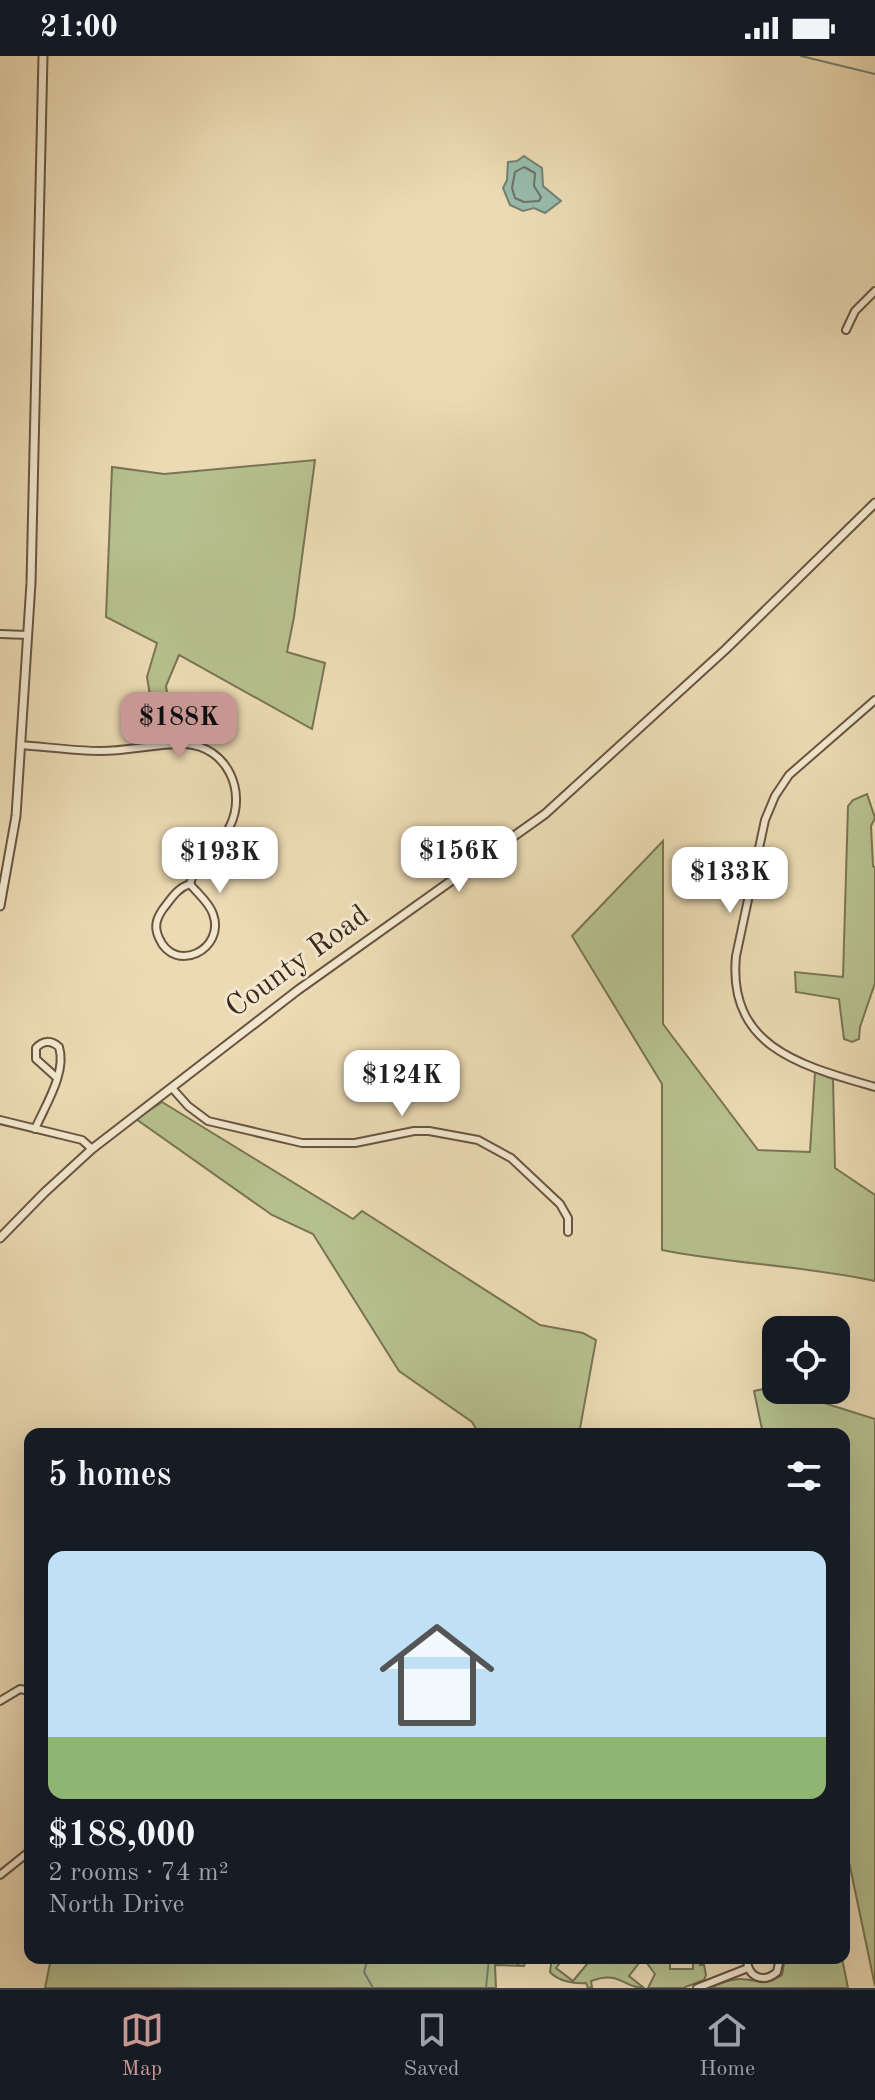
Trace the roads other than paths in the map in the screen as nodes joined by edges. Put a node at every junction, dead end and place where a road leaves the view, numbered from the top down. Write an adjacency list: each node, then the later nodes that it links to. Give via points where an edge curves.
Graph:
1 (43, 56): 6 (street)
2 (875, 291): 3 (street, via 855,311)
3 (846, 330)
4 (875, 503): 13 (street, County Road, via 725,650 545,814 298,990)
5 (0, 634): 6 (street)
6 (28, 635): 8 (street)
7 (875, 700): 12 (street, via 789,775 775,796 765,820 734,976 739,1004 765,1043 779,1053)
8 (21, 745): 9 (street, via 100,751 185,744 213,753 234,779 237,802 229,829); 10 (street, via 15,831)
9 (190, 884): 9 (street, via 181,887 156,919 161,943 183,957 205,950 215,929 209,905)
10 (0, 906)
11 (56, 1077): 11 (street, via 60,1049 44,1042 36,1048 36,1059); 15 (street)
12 (875, 1087)
13 (172, 1088): 16 (street, County Road); 17 (street, via 208,1121 293,1142 355,1143 414,1131 478,1140 511,1158 560,1204)
14 (0, 1120): 15 (street)
15 (35, 1129): 16 (street, via 82,1140)
16 (92, 1149): 18 (street, County Road)
17 (568, 1232)
18 (0, 1238)
19 (24, 1690): 20 (street)
20 (0, 1701)
21 (24, 1856): 22 (street)
22 (0, 1875)
23 (748, 1964): 25 (street)
24 (779, 1964): 25 (street, via 770,1977 757,1977)
25 (748, 1968): 26 (street)
26 (697, 1988)

